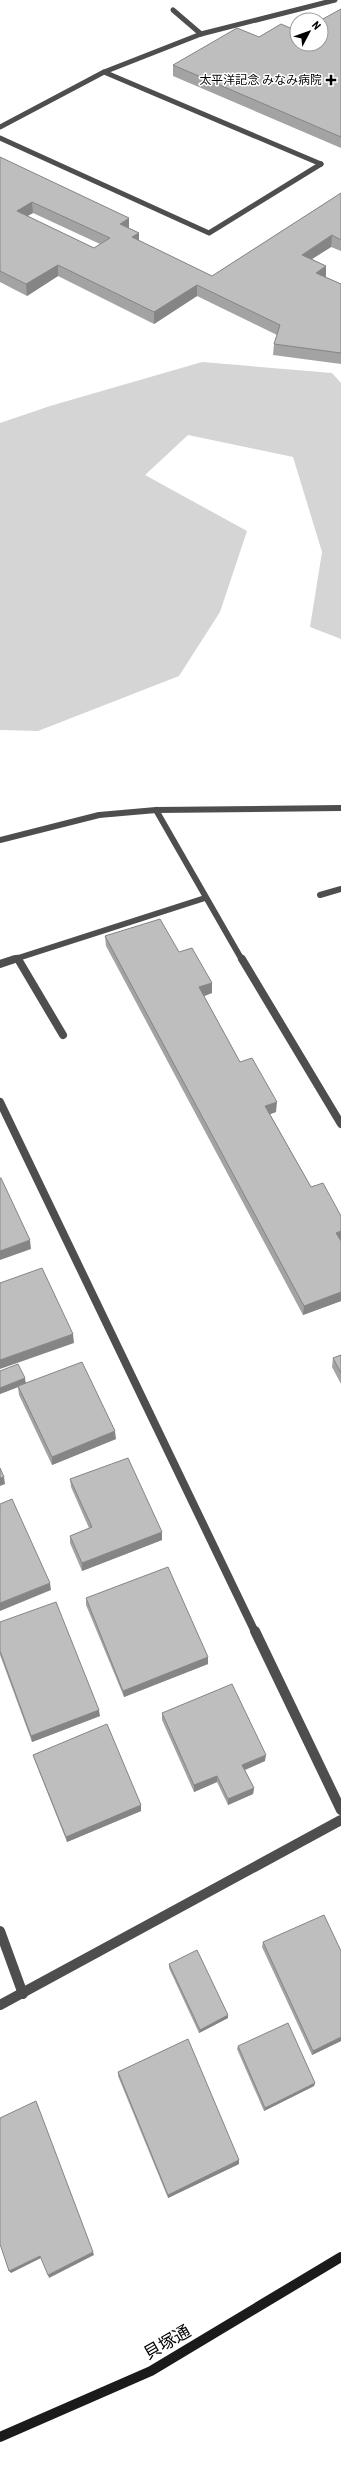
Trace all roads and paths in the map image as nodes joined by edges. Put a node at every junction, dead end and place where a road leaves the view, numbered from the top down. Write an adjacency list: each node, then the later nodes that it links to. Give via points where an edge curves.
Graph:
1 (335, 0): 3 (street)
2 (173, 10): 3 (street)
3 (200, 34): 4 (street)
4 (104, 72): 5 (street); 6 (street, via 321,164 209,233)
5 (0, 126)
6 (0, 138)
7 (341, 808): 8 (street)
8 (156, 810): 9 (street, via 99,815); 12 (street)
9 (0, 840)
10 (341, 889): 11 (street)
11 (320, 895)
12 (205, 898): 13 (street); 17 (street)
13 (17, 958): 14 (street); 15 (street)
14 (0, 964)
15 (62, 1035)
16 (0, 1102): 18 (street)
17 (341, 1124)
18 (341, 1810)
19 (341, 1820): 21 (street)
20 (0, 1931): 21 (street)
21 (23, 1994): 22 (street)
22 (0, 2005)
23 (341, 2257): 24 (street, 貝塚通, via 151,2371)
24 (0, 2437)

